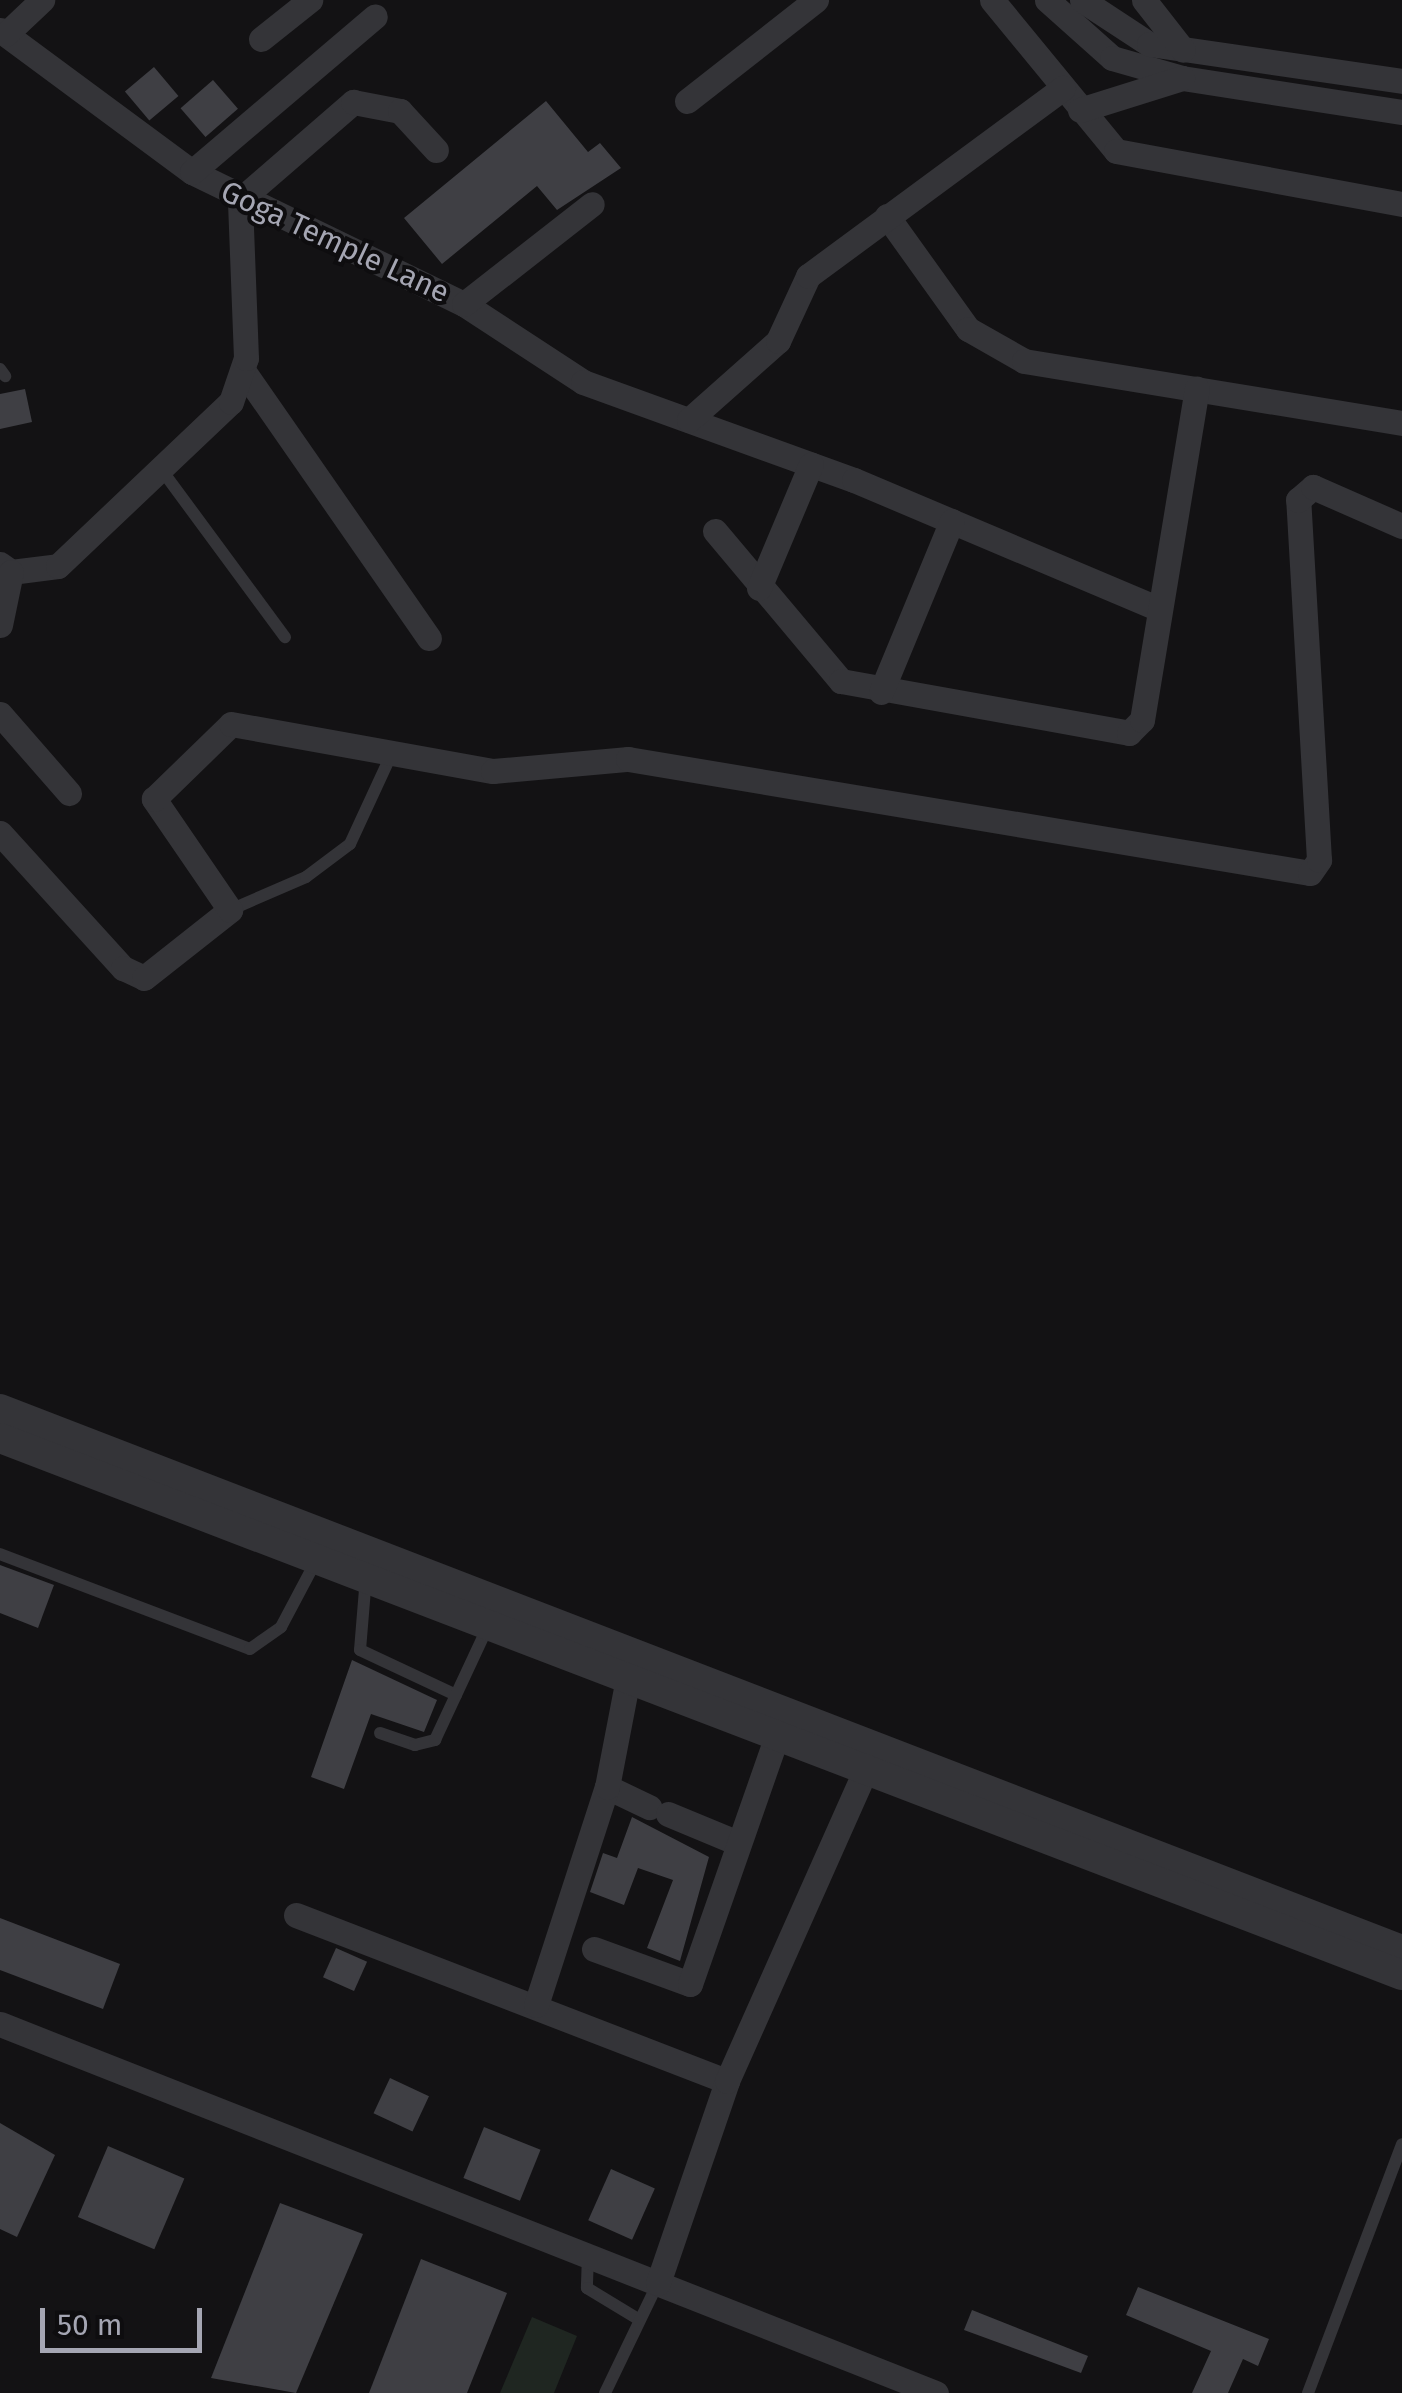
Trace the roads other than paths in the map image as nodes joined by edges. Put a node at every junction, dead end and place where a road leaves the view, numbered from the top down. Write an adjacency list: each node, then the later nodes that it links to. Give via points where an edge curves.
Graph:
1 (42, 0): 9 (street)
2 (310, 0): 10 (street)
3 (816, 0): 15 (street)
4 (992, 0): 14 (street)
5 (1047, 0): 12 (street, via 1089,45)
6 (1082, 0): 11 (street, via 1116,28)
7 (1144, 0): 11 (street)
8 (374, 16): 19 (street)
9 (3, 32): 19 (street, Goga Temple Lane)
10 (262, 39)
11 (1184, 50): 13 (street)
12 (1182, 78): 16 (street); 17 (street)
13 (1402, 80)
14 (1063, 88): 16 (street); 23 (street)
15 (687, 101)
16 (1080, 110): 22 (street, via 1104,142 1139,160)
17 (1402, 112)
18 (436, 150): 20 (street, via 400,112 353,102)
19 (192, 172): 20 (street, Goga Temple Lane)
20 (240, 200): 24 (street, Goga Temple Lane); 25 (street)
21 (592, 204): 24 (street)
22 (1402, 204)
23 (887, 216): 26 (street, via 991,347 1061,370); 27 (street, via 808,276 778,341)
24 (464, 304): 27 (street, Goga Temple Lane, via 583,382)
25 (244, 372): 30 (street, via 222,414); 39 (street)
26 (1196, 389): 28 (street); 36 (street)
27 (688, 420): 29 (street, Goga Temple Lane)
28 (1402, 423)
29 (811, 464): 31 (street, Goga Temple Lane); 35 (street)
30 (161, 469): 34 (street, via 58,566); 38 (lane)
31 (952, 521): 36 (street, Goga Temple Lane); 40 (street)
32 (1402, 526): 42 (street, via 1323,489 1298,500 1319,860 1310,873 628,759 507,772)
33 (716, 531): 35 (street)
34 (5, 568): 37 (street)
35 (759, 588): 40 (street, via 818,665)
36 (1160, 609): 40 (street, via 1142,720 1128,733)
37 (0, 625)
38 (284, 637)
39 (428, 638)
40 (881, 692)
41 (0, 714): 43 (street)
42 (393, 751): 45 (lane, via 350,844 306,876); 45 (street, via 247,723 213,734 154,799)
43 (69, 793)
44 (0, 833): 45 (street, via 130,974 161,972)
45 (230, 910)
46 (0, 1409): 51 (street)
47 (0, 1438): 49 (street)
48 (0, 1554): 49 (lane, via 250,1649 281,1627)
49 (318, 1558): 50 (street)
50 (366, 1576): 51 (street); 53 (lane, via 355,1632 360,1650)
51 (493, 1615): 52 (street); 53 (lane); 54 (street)
52 (628, 1678): 54 (street); 57 (street)
53 (456, 1696): 55 (lane, via 435,1740 415,1745)
54 (782, 1723): 56 (street); 58 (street)
55 (380, 1733)
56 (871, 1760): 61 (street); 62 (street); 65 (street)
57 (607, 1787): 58 (street); 63 (street)
58 (738, 1843): 60 (street, via 690,1984)
59 (296, 1914): 63 (street)
60 (594, 1949)
61 (1402, 1950)
62 (1402, 1974)
63 (536, 2005): 65 (street)
64 (0, 2024): 68 (street)
65 (727, 2081): 69 (street)
66 (1402, 2144): 67 (lane)
67 (1398, 2160): 73 (lane)
68 (588, 2255): 69 (street); 70 (lane, via 587,2288)
69 (658, 2283): 70 (lane); 72 (street)
70 (638, 2319): 71 (lane)
71 (605, 2393)
72 (936, 2393)
73 (1308, 2393)

